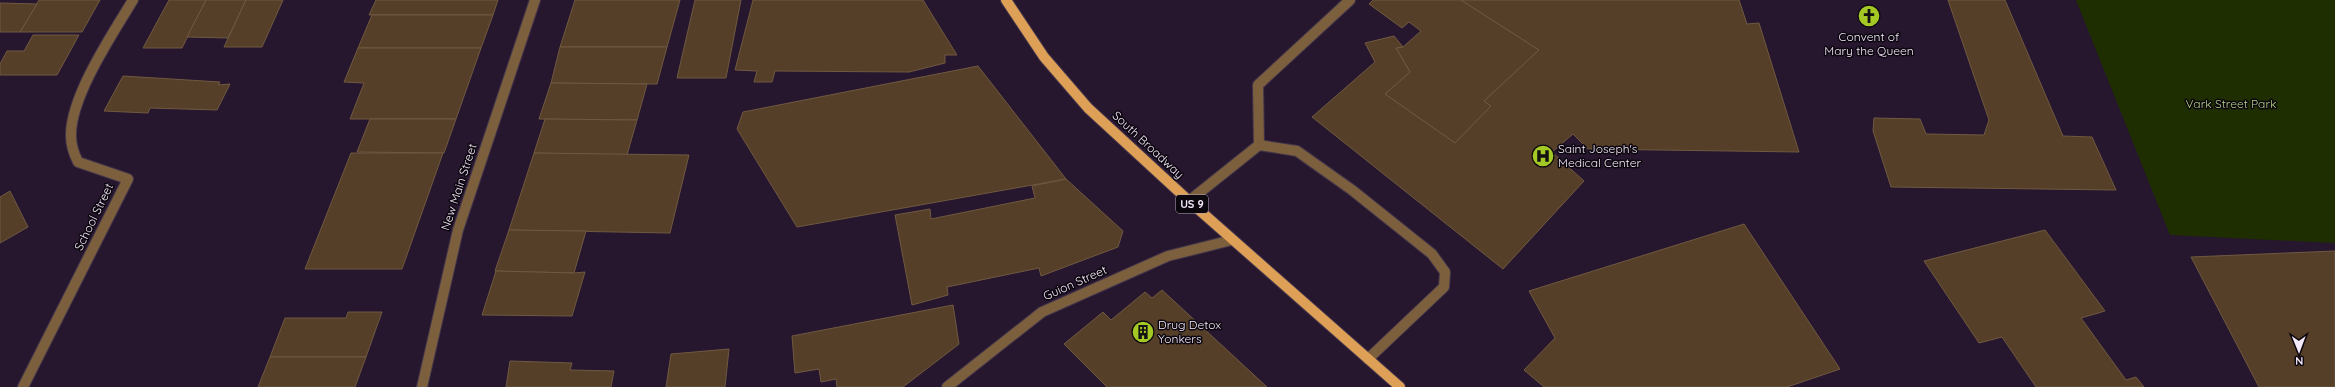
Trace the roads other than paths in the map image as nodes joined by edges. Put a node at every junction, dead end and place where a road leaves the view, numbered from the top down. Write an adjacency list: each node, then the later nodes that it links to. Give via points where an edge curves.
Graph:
1 (133, 0): 9 (street, School Street, via 79,101 70,129 71,148 78,162 128,180)
2 (535, 0): 10 (street, New Main Street, via 458,230)
3 (1006, 0): 6 (main road, South Broadway / US 9, via 1044,57 1088,108)
4 (1350, 0): 5 (street, via 1258,85)
5 (1259, 145): 6 (street); 8 (street, via 1297,151 1352,190 1432,254 1445,272 1444,286)
6 (1189, 201): 7 (main road, South Broadway / US 9)
7 (1232, 240): 8 (main road, South Broadway / US 9); 11 (street, Guion Street, via 1168,256 1042,312)
8 (1368, 359): 12 (main road, South Broadway / US 9)
9 (23, 387)
10 (422, 387)
11 (947, 387)
12 (1400, 387)

